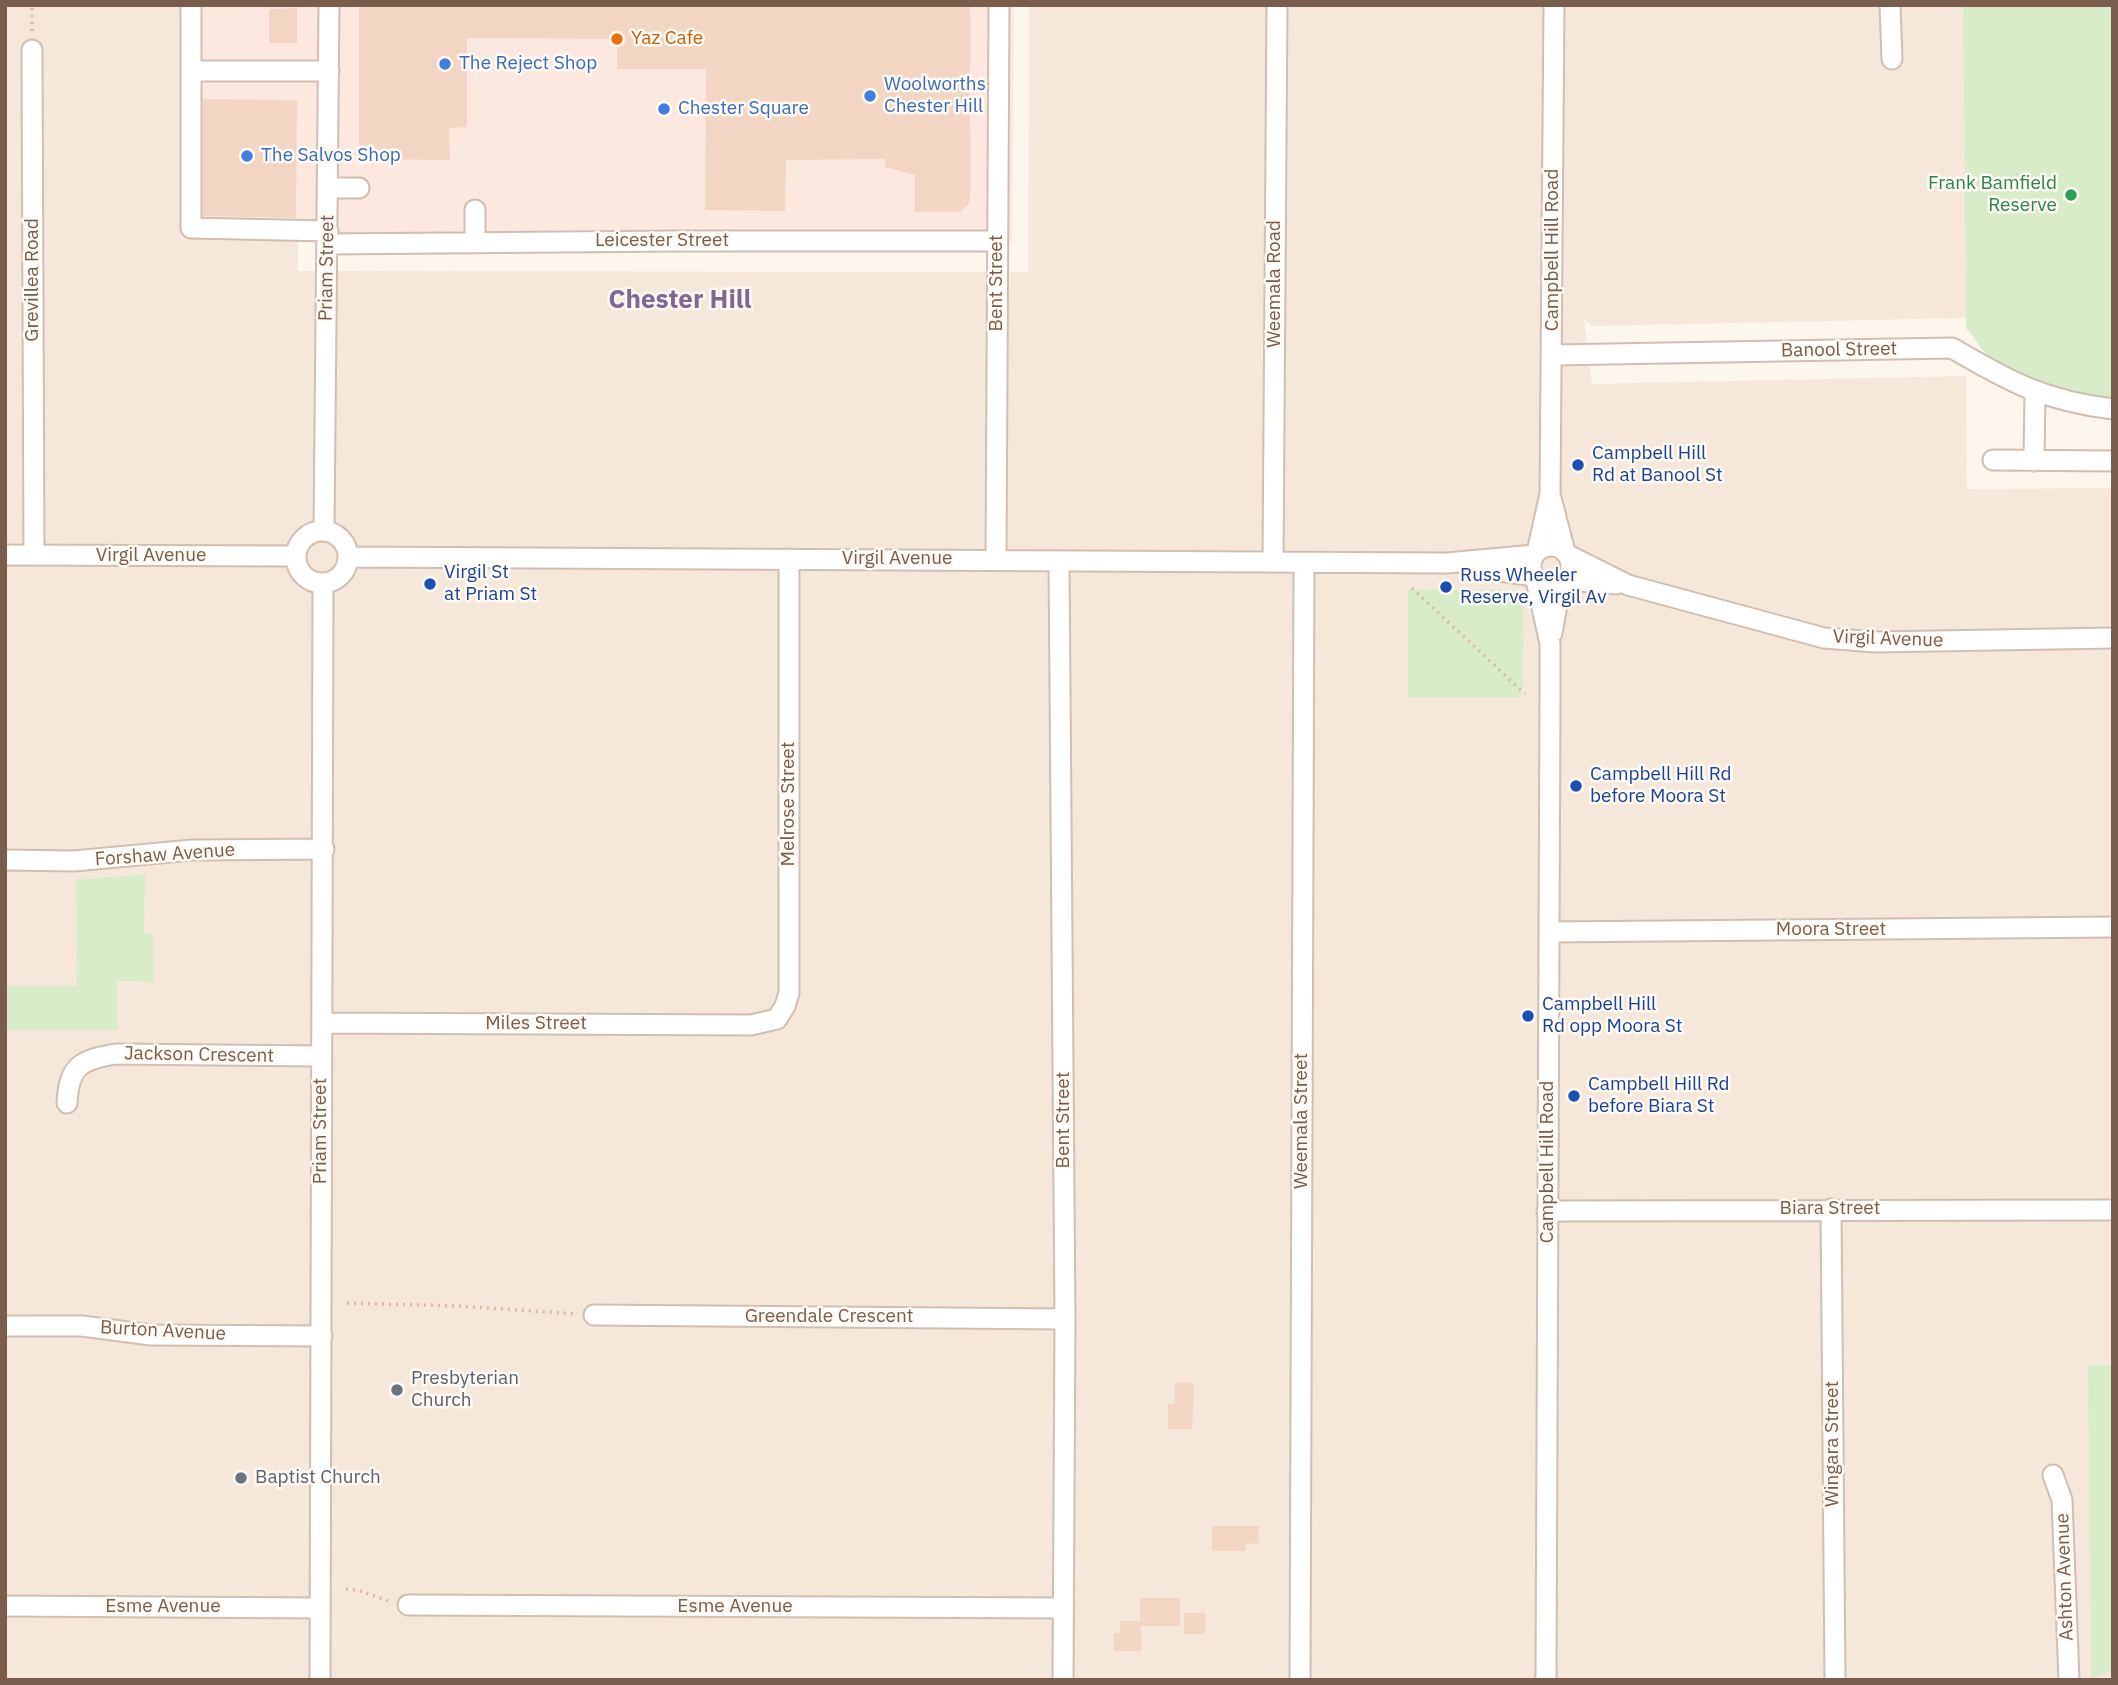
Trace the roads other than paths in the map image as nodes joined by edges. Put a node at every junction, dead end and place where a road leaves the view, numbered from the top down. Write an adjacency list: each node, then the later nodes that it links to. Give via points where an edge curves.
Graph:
1 (191, 5): 9 (street)
2 (329, 5): 10 (street, Priam Street)
3 (999, 5): 15 (street, Bent Street)
4 (1277, 5): 34 (street, Weemala Road)
5 (1554, 5): 17 (street, Campbell Hill Road)
6 (1890, 5): 8 (street)
7 (32, 50): 28 (street, Grevillea Road)
8 (1892, 59)
9 (191, 71): 10 (street); 14 (street, Leicester Street, via 191,228)
10 (329, 71): 11 (street, Priam Street)
11 (328, 188): 12 (street); 14 (street, Priam Street)
12 (359, 188)
13 (475, 210): 16 (street)
14 (328, 237): 16 (street, Leicester Street); 24 (street, Priam Street)
15 (998, 241): 16 (street, Leicester Street); 32 (street, Bent Street)
16 (475, 242)
17 (1552, 355): 18 (street, Banool Street, via 1952,348); 23 (street, Campbell Hill Road)
18 (2035, 392): 19 (street, Banool Street); 21 (street)
19 (2113, 410)
20 (1993, 460): 21 (street)
21 (2034, 461): 22 (street)
22 (2113, 461)
23 (1550, 494): 25 (street, Campbell Hill Road); 26 (street, Campbell Hill Road)
24 (324, 530): 29 (street, via 302,540); 30 (street, via 343,540)
25 (1535, 553): 26 (street, via 1549,546); 36 (street, Virgil Avenue); 37 (street, via 1531,563)
26 (1567, 554): 38 (street, via 1571,568); 40 (street, Virgil Avenue)
27 (5, 555): 28 (street, Virgil Avenue)
28 (34, 555): 29 (street, Virgil Avenue)
29 (296, 556): 39 (street, via 307,578)
30 (348, 557): 31 (street, Virgil Avenue); 39 (street, via 345,571)
31 (789, 559): 32 (street, Virgil Avenue); 48 (street, Melrose Street, via 789,993 777,1019)
32 (996, 560): 33 (street, Virgil Avenue)
33 (1059, 561): 34 (street, Virgil Avenue); 55 (street, Bent Street)
34 (1273, 562): 35 (street, Virgil Avenue)
35 (1304, 563): 36 (street, Virgil Avenue); 65 (street, Weemala Street)
36 (1447, 563): 37 (street, Virgil Avenue)
37 (1535, 578): 38 (street, via 1548,586); 42 (street, Campbell Hill Road)
38 (1563, 582): 40 (street, Virgil Avenue); 42 (street, Campbell Hill Road)
39 (323, 583): 43 (street, Priam Street)
40 (1628, 585): 41 (street, Virgil Avenue, via 1798,632 1852,641)
41 (2113, 638)
42 (1550, 644): 46 (street, Campbell Hill Road)
43 (324, 849): 44 (street, Forshaw Avenue, via 192,850 74,861); 47 (street, Priam Street)
44 (5, 860)
45 (2113, 927): 46 (street, Moora Street)
46 (1549, 932): 53 (street, Campbell Hill Road)
47 (322, 1023): 48 (street, Miles Street); 49 (street, Priam Street)
48 (751, 1025)
49 (320, 1056): 50 (street, Jackson Crescent, via 103,1056 71,1075); 57 (street, Priam Street)
50 (67, 1103)
51 (1831, 1209): 52 (street, Biara Street); 53 (street, Biara Street); 67 (street, Wingara Street)
52 (2113, 1210)
53 (1547, 1211): 66 (street, Campbell Hill Road)
54 (594, 1315): 55 (street, Greendale Crescent)
55 (1065, 1319): 62 (street, Bent Street)
56 (5, 1326): 57 (street, Burton Avenue, via 82,1326 151,1335)
57 (322, 1336): 61 (street, Priam Street)
58 (2053, 1475): 68 (street, Ashton Avenue, via 2062,1500)
59 (408, 1605): 62 (street, Esme Avenue)
60 (5, 1606): 61 (street, Esme Avenue)
61 (320, 1608): 63 (street, Priam Street)
62 (1063, 1608): 64 (street, Bent Street)
63 (320, 1680)
64 (1063, 1680)
65 (1300, 1680)
66 (1546, 1680)
67 (1835, 1680)
68 (2069, 1680)

